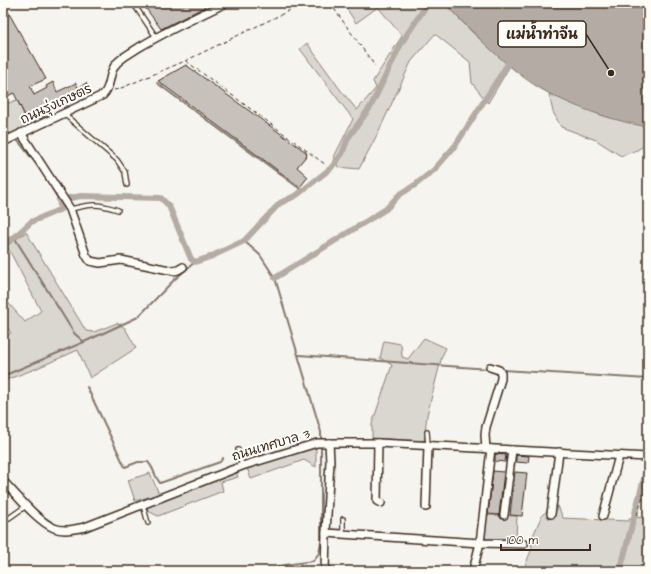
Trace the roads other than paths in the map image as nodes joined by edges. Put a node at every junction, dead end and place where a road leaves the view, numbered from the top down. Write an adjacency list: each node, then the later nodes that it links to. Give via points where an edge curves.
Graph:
1 (133, 3): 3 (lane)
2 (226, 3): 3 (street, ถนนรุ่งเกษตร)
3 (156, 37): 4 (street, ถนนรุ่งเกษตร, via 116,64 107,91 103,95)
4 (63, 113): 5 (street, ถนนรุ่งเกษตร); 7 (lane, via 117,160 125,172)
5 (16, 135): 6 (street, ถนนรุ่งเกษตร); 8 (street)
6 (3, 142)
7 (127, 185)
8 (68, 206): 9 (lane, via 96,204); 10 (street, via 90,261 121,260 174,271)
9 (118, 210)
10 (183, 267)
11 (490, 367): 16 (street, via 501,372 501,379 486,427)
12 (427, 432): 15 (lane)
13 (329, 443): 14 (street, ถนนเทศบาล 3); 22 (street, ถนนเทศบาล 3, via 307,445); 34 (street)
14 (378, 443): 15 (street, ถนนเทศบาล 3); 24 (street, via 377,500)
15 (428, 446): 16 (street, ถนนเทศบาล 3); 27 (street)
16 (488, 449): 18 (street, ถนนเทศบาล 3); 36 (street)
17 (238, 450): 22 (lane)
18 (512, 450): 19 (street, ถนนเทศบาล 3); 29 (street)
19 (559, 452): 20 (street, ถนนเทศบาล 3); 28 (street)
20 (619, 456): 21 (street, ถนนเทศบาล 3); 30 (street)
21 (645, 457)
22 (242, 466): 25 (street, ถนนเทศบาล 3)
23 (3, 481): 26 (street, ถนนเทศบาล 3)
24 (381, 503)
25 (143, 504): 26 (street, ถนนเทศบาล 3, via 85,527 70,530 55,528 44,522); 33 (lane)
26 (26, 505): 31 (lane)
27 (426, 507)
28 (551, 514)
29 (504, 515)
30 (603, 516)
31 (9, 518)
32 (343, 519): 35 (lane)
33 (148, 523)
34 (326, 533): 35 (street); 38 (street)
35 (343, 534): 36 (street)
36 (480, 543): 37 (street); 39 (street)
37 (524, 544)
38 (325, 571)
39 (473, 571)

